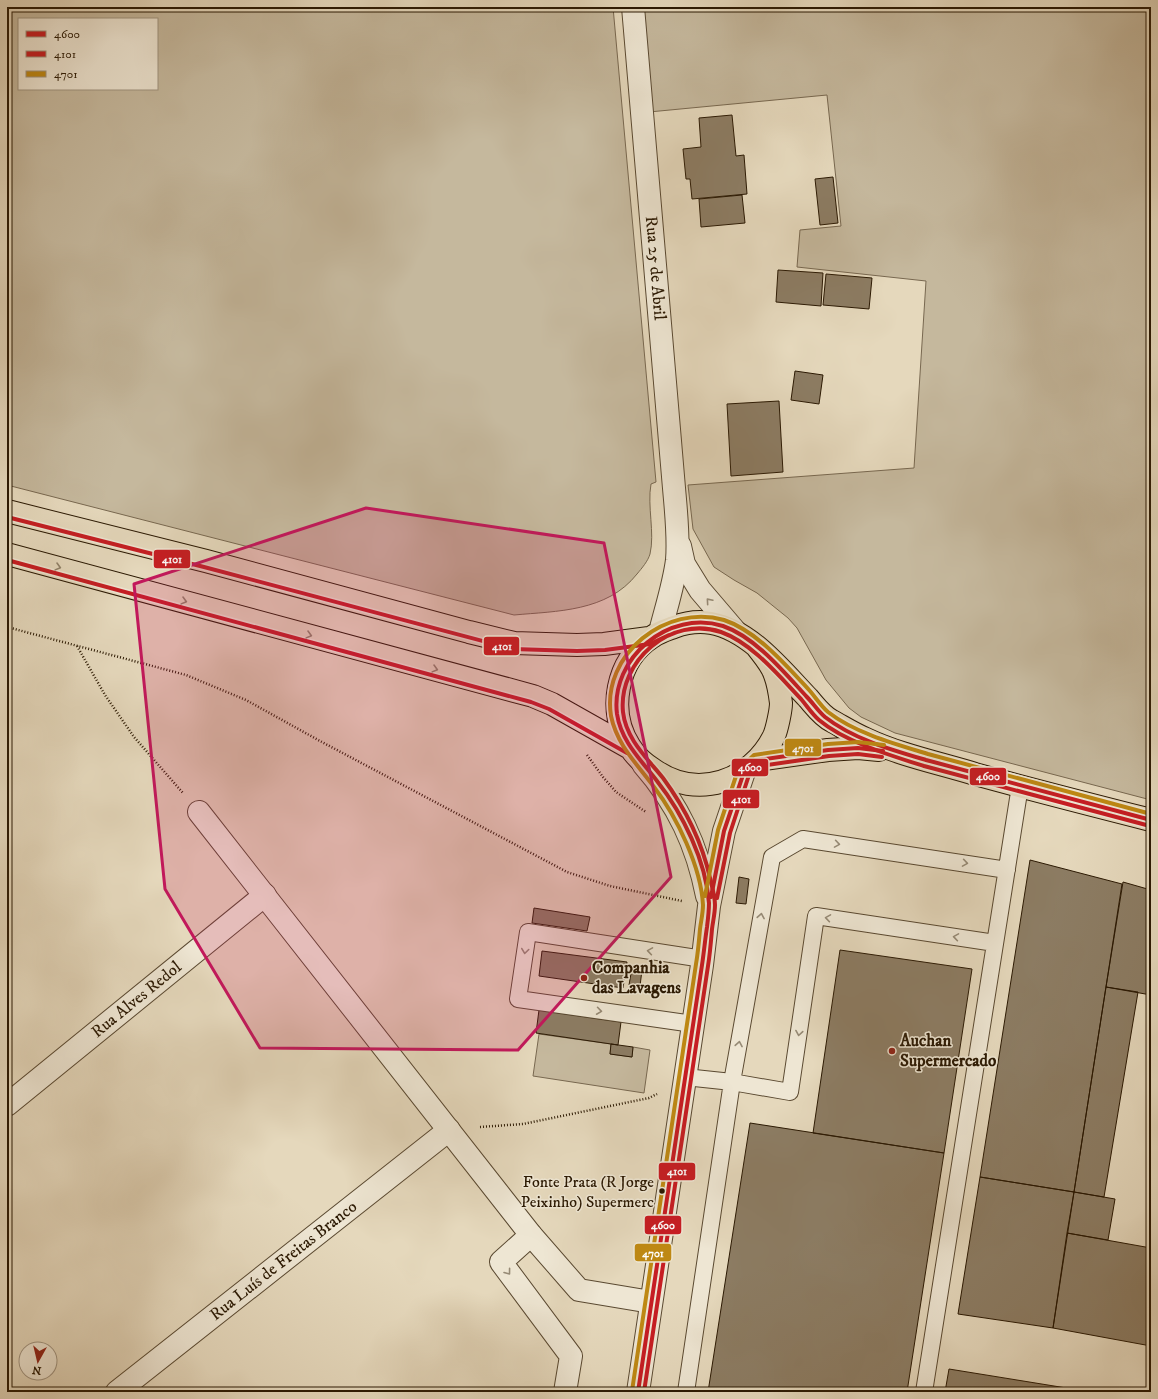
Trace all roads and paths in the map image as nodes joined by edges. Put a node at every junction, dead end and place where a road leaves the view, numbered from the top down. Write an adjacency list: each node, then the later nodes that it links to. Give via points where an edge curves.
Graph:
1 (633, 7): 3 (street, Rua 25 de Abril, via 674,480)
2 (7, 511): 7 (main road, via 514,642 576,646)
3 (676, 530): 6 (street, one-way to 3, via 700,590 684,564); 7 (street, via 673,584)
4 (7, 554): 12 (main road, one-way to 12, via 533,696 552,704)
5 (7, 627): 8 (path)
6 (735, 631): 7 (main road, via 710,623 684,623); 9 (main road)
7 (655, 635): 12 (main road, via 635,653 624,671 618,691 617,712 622,732)
8 (77, 646): 15 (path, via 134,737); 19 (path, via 186,675 246,700 567,872 610,886 684,902)
9 (757, 647): 11 (main road, via 828,719 867,739); 13 (main road, via 775,673 781,704 775,734)
10 (582, 751): 16 (path, via 616,792)
11 (904, 753): 13 (main road, via 858,748 828,750); 14 (main road)
12 (636, 755): 13 (main road, via 664,778 691,785 718,783); 21 (street, via 674,804 695,848)
13 (751, 766): 21 (street, via 724,831)
14 (1020, 786): 17 (main road); 18 (lane)
15 (199, 812): 20 (street)
16 (647, 813)
17 (1151, 820)
18 (1006, 870): 22 (lane); 26 (lane, one-way to 18, via 772,857 803,839)
19 (684, 894)
20 (265, 895): 27 (street, Rua Alves Redol); 28 (street)
21 (709, 906): 23 (street)
22 (995, 943): 26 (lane, one-way to 26, via 816,916 790,1092); 35 (lane)
23 (702, 959): 24 (street); 24 (lane, one-way to 24, via 528,932 518,999)
24 (693, 1024): 25 (street)
25 (685, 1077): 26 (lane); 28 (path, via 649,1098 523,1124); 30 (street)
26 (732, 1082): 34 (lane)
27 (7, 1104)
28 (449, 1130): 29 (street); 31 (street, Rua Luís de Freitas Branco)
29 (531, 1235): 30 (street, via 579,1290); 32 (street, one-way to 32, via 501,1262 571,1356)
30 (651, 1302): 33 (street)
31 (117, 1392)
32 (565, 1392)
33 (638, 1392)
34 (686, 1392)
35 (924, 1392)

